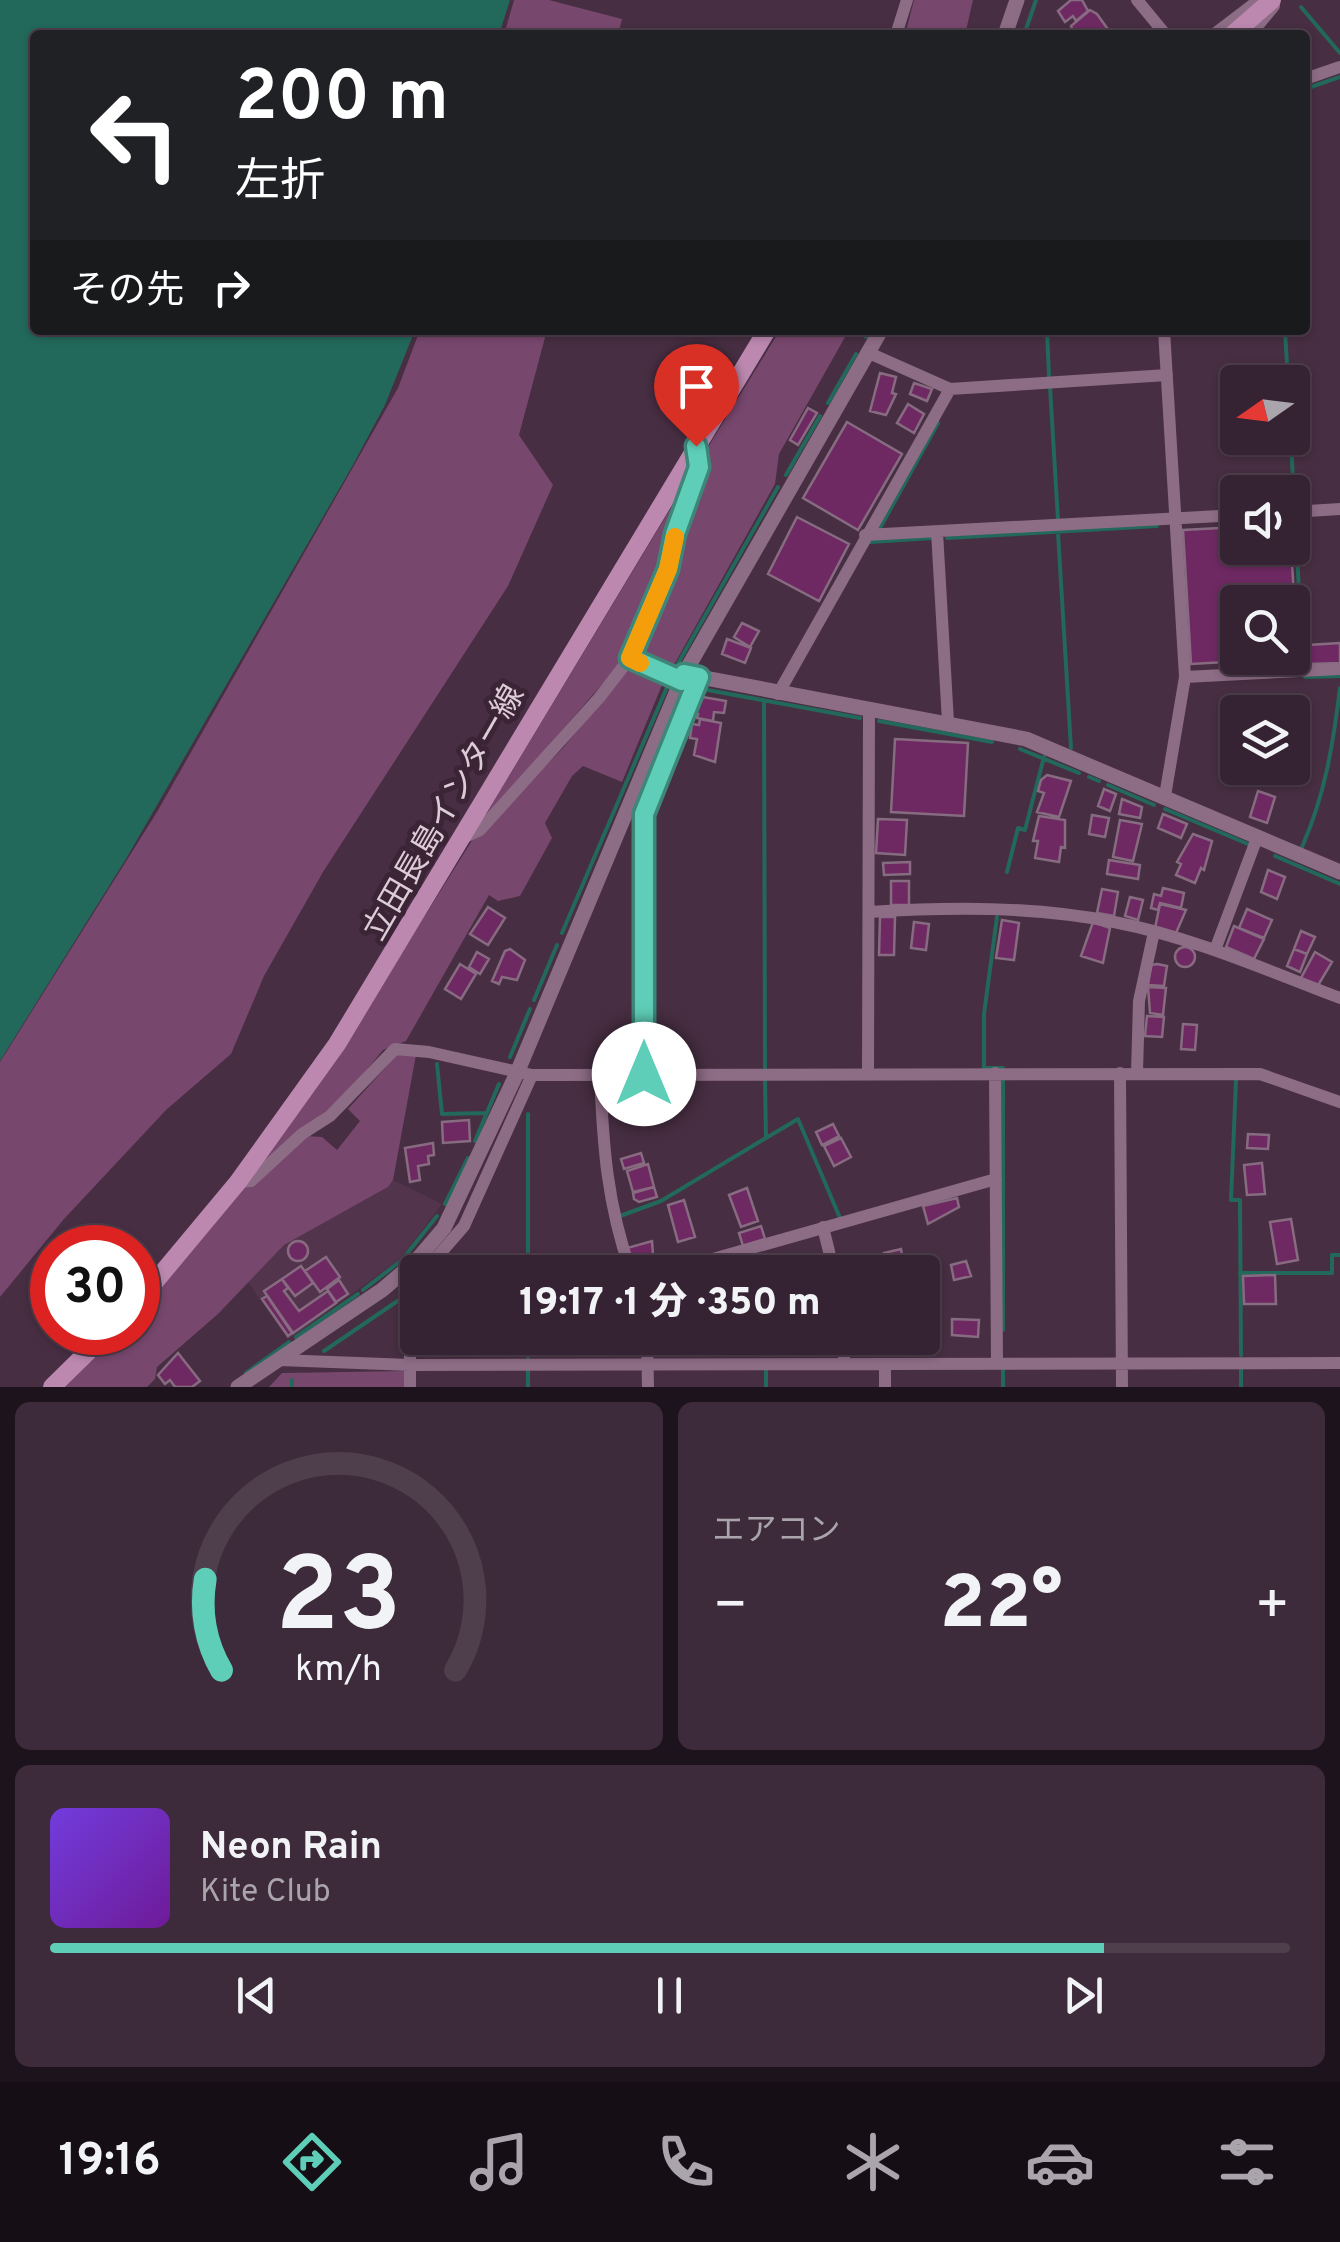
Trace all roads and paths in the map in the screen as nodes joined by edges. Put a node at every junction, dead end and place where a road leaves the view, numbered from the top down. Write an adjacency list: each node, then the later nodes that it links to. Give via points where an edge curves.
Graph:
1 (907, 0): 6 (street)
2 (1018, 0): 7 (street)
3 (1137, 0): 8 (street)
4 (1259, 0): 9 (street)
5 (1276, 0): 10 (main road); 11 (street)
6 (898, 30)
7 (1007, 30)
8 (1162, 30)
9 (1220, 30)
10 (1238, 30)
11 (1254, 30)
12 (1340, 67): 13 (street)
13 (1310, 77)
14 (764, 335): 20 (main road, 立田長島インター線)
15 (878, 335): 17 (street)
16 (1164, 335): 18 (street)
17 (869, 354): 19 (street); 29 (street)
18 (1167, 375): 19 (street); 24 (street)
19 (950, 389): 26 (street)
20 (696, 446): 27 (street, via 699,467 668,569); 35 (main road, 立田長島インター線)
21 (1340, 509): 22 (street)
22 (1310, 511)
23 (1220, 516): 24 (street)
24 (1176, 518): 25 (street); 30 (street)
25 (937, 532): 26 (street); 33 (street)
26 (866, 534): 31 (street)
27 (630, 658): 29 (street); 35 (street, via 480,830)
28 (1340, 669): 30 (street)
29 (688, 678): 31 (street); 44 (street); 46 (street, via 644,814)
30 (1184, 678): 34 (street)
31 (778, 694): 32 (street)
32 (869, 709): 33 (street); 38 (street)
33 (948, 722): 34 (street, via 1026,739)
34 (1165, 796): 36 (street)
35 (465, 837): 51 (main road, 立田長島インター線, via 337,1044)
36 (1257, 838): 37 (street); 40 (street)
37 (1340, 872)
38 (869, 912): 39 (street, via 997,910 1092,918); 47 (street)
39 (1154, 932): 40 (street); 43 (street, via 1139,1001)
40 (1215, 950): 41 (street)
41 (1340, 998)
42 (1120, 1073): 43 (street); 48 (street); 67 (street)
43 (1137, 1073): 49 (street, via 1260,1074)
44 (524, 1074): 45 (street); 51 (street, via 395,1049 330,1116 251,1181); 53 (street, via 464,1226); 62 (street, via 444,1228 415,1262)
45 (600, 1074): 46 (street); 54 (street, via 603,1154)
46 (644, 1074): 47 (street)
47 (868, 1074): 48 (street)
48 (995, 1074): 50 (street)
49 (1340, 1100)
50 (996, 1179): 52 (street); 66 (street)
51 (238, 1182): 57 (main road, 立田長島インター線)
52 (823, 1227): 55 (street); 56 (street)
53 (439, 1255)
54 (625, 1255)
55 (726, 1255)
56 (830, 1255)
57 (160, 1276)
58 (85, 1355): 70 (main road)
59 (410, 1355): 68 (street)
60 (648, 1355): 69 (street)
61 (844, 1355): 64 (street)
62 (279, 1360): 68 (street); 71 (street)
63 (1340, 1363): 67 (street)
64 (844, 1364): 65 (street); 69 (street)
65 (884, 1364): 66 (street); 74 (street)
66 (997, 1364): 67 (street)
67 (1122, 1364): 75 (street)
68 (410, 1365): 69 (street); 72 (street)
69 (648, 1365): 73 (street)
70 (52, 1387)
71 (238, 1387)
72 (410, 1387)
73 (648, 1387)
74 (885, 1387)
75 (1122, 1387)

